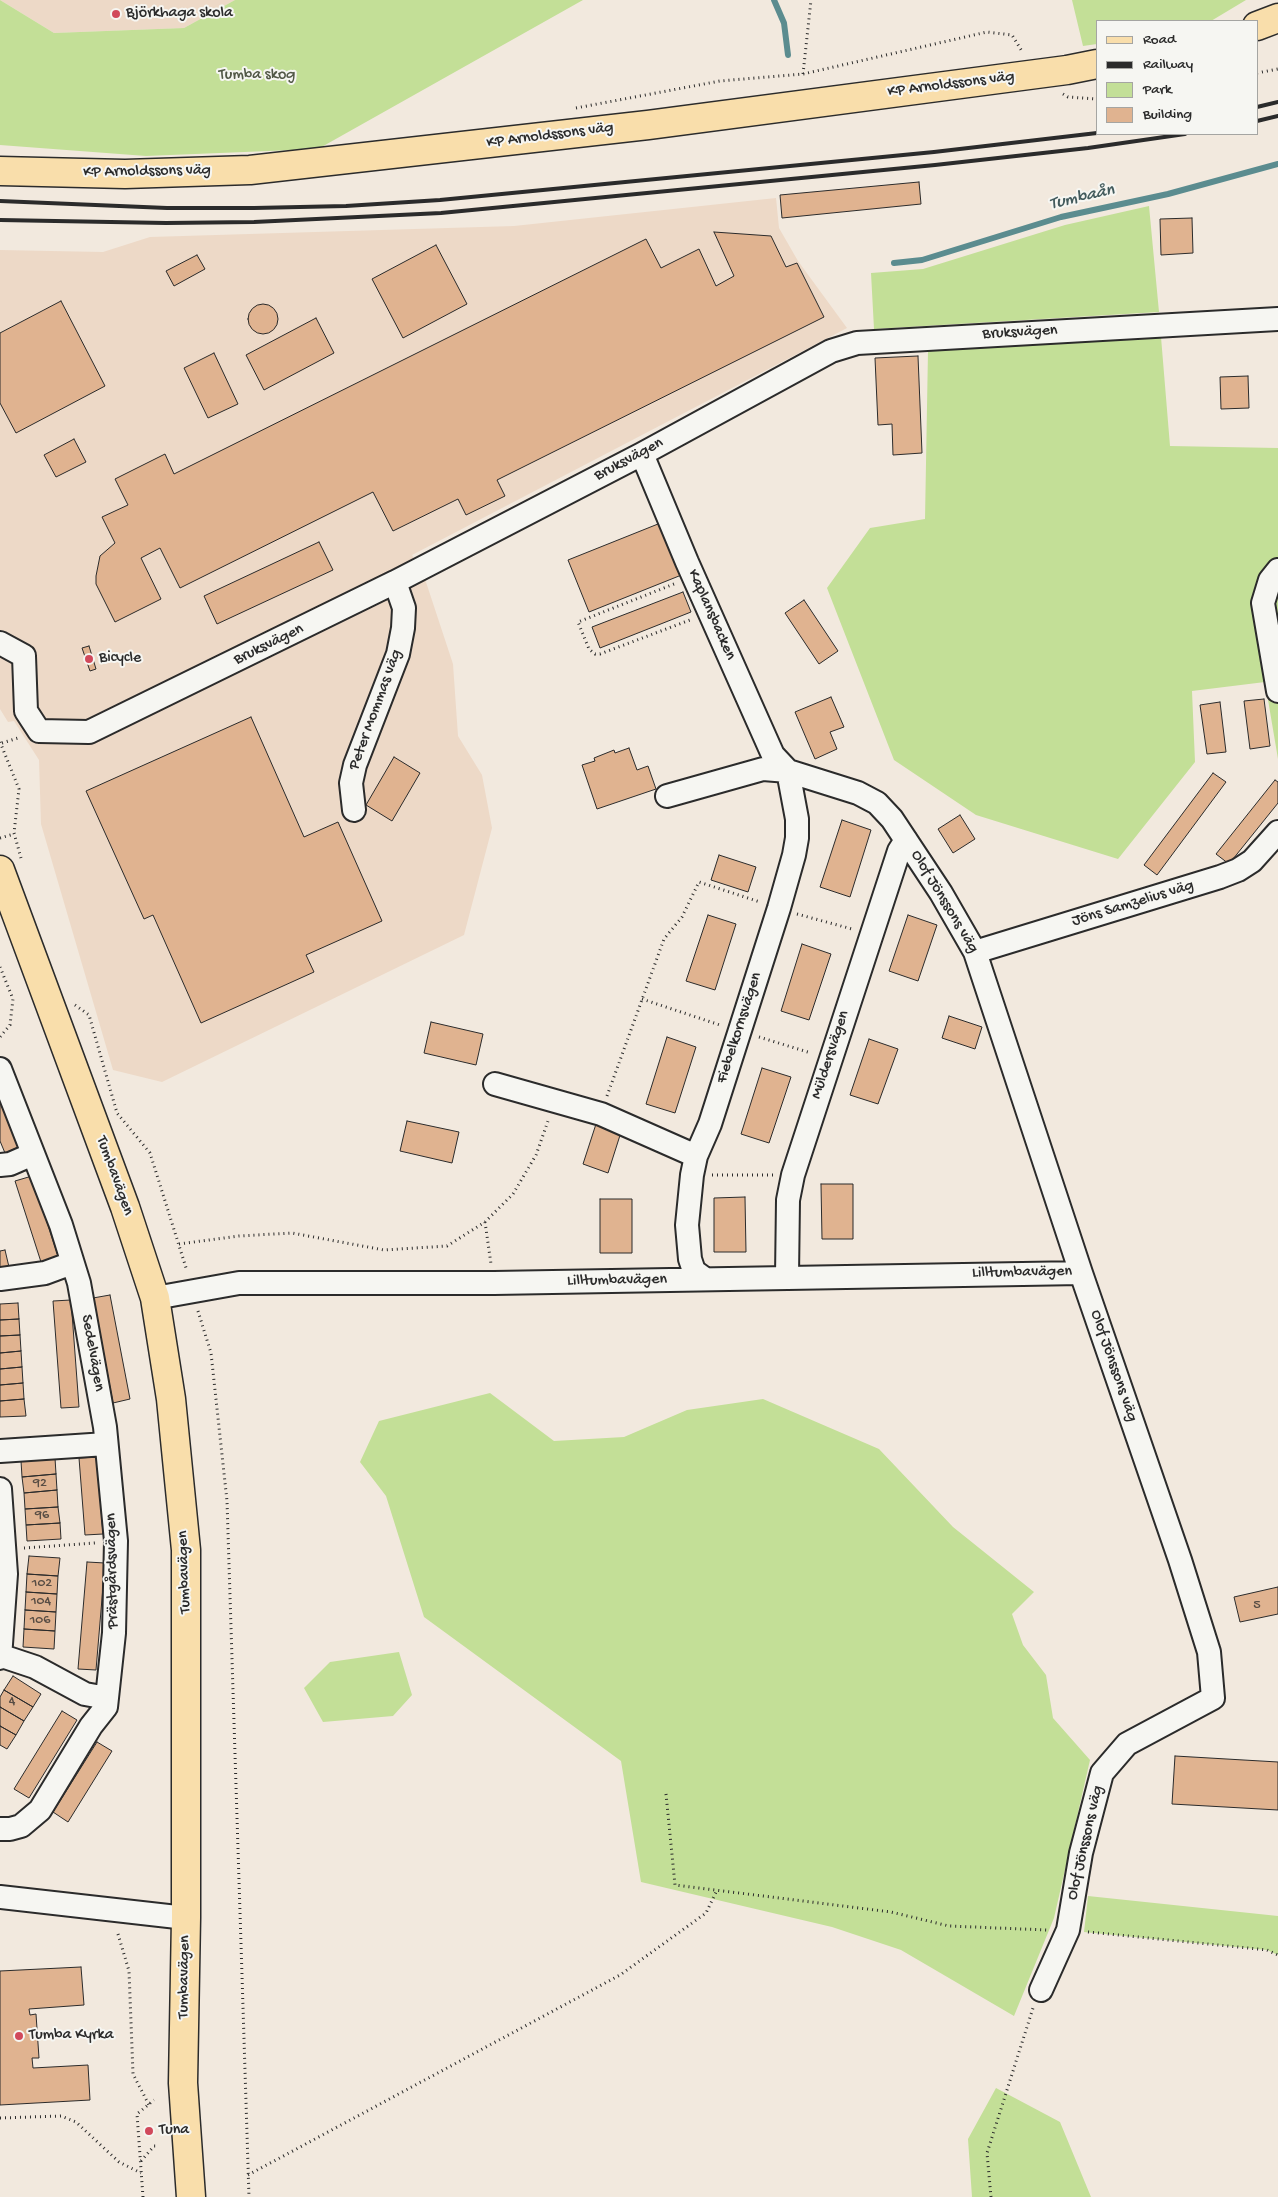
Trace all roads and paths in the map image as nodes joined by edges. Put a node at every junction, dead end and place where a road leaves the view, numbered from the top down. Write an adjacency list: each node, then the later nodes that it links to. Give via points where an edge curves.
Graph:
1 (810, 0): 8 (path)
2 (1278, 18): 3 (main road)
3 (1258, 26)
4 (1025, 55): 8 (path, via 1012,36 988,32)
5 (1096, 64): 10 (main road, KP Arnoldssons väg, via 648,125 250,170 125,174)
6 (1278, 69): 7 (path)
7 (1258, 73)
8 (803, 74): 9 (path, via 720,81)
9 (568, 109)
10 (0, 171)
11 (1278, 319): 12 (street, Bruksvägen, via 857,343 830,351)
12 (642, 454): 14 (street, Kaplansbacken); 15 (street, Bruksvägen)
13 (1276, 572): 18 (street, via 1263,603)
14 (694, 576): 16 (street, Kaplansbacken); 16 (path, via 578,622 589,649 600,654)
15 (395, 582): 17 (street, Bruksvägen, via 89,732 38,731 26,711 24,656); 23 (street, Peter Mommas väg, via 404,608 403,628 398,654 355,765 351,783)
16 (710, 612): 21 (street, Kaplansbacken, via 773,755)
17 (0, 643)
18 (1278, 691)
19 (24, 735): 20 (path)
20 (1, 742): 25 (path, via 19,789)
21 (788, 771): 22 (street, Olof Jönssons väg, via 763,768); 27 (street, Olof Jönssons väg, via 858,793 877,803); 30 (street, Fiebelkornsvägen, via 797,819 797,838)
22 (667, 796)
23 (354, 810)
24 (1278, 832): 32 (street, Jöns Samzelius väg, via 1252,861 1229,874)
25 (14, 833): 26 (path); 28 (path)
26 (0, 838)
27 (906, 840): 31 (street, Müldersvägen, via 899,851); 32 (street, Olof Jönssons väg)
28 (11, 865): 34 (main road, Tumbavägen)
29 (0, 907): 34 (main road, Tumbavägen)
30 (779, 908): 31 (path); 40 (path, via 698,882 682,917 664,939); 43 (street, Fiebelkornsvägen)
31 (871, 935): 44 (street, Müldersvägen)
32 (975, 952): 48 (street, Olof Jönssons väg)
33 (0, 967): 36 (path, via 13,998 10,1025)
34 (38, 969): 54 (main road, Tumbavägen, via 125,1206)
35 (70, 1001): 46 (path, via 89,1015 117,1113 150,1153)
36 (0, 1037)
37 (0, 1069): 41 (street, Sedelvägen)
38 (495, 1084): 39 (street)
39 (554, 1102): 40 (street); 45 (path, via 536,1155 513,1194)
40 (601, 1114): 43 (street)
41 (33, 1154): 42 (street); 47 (street, Sedelvägen)
42 (0, 1165)
43 (694, 1166): 44 (path); 51 (street, Fiebelkornsvägen, via 687,1226 690,1259 694,1271)
44 (793, 1175): 49 (street, Müldersvägen, via 788,1200)
45 (485, 1222): 46 (path, via 448,1246 384,1250 292,1233); 52 (path)
46 (178, 1244): 53 (path)
47 (72, 1263): 50 (street, via 45,1273); 55 (street, Sedelvägen, via 79,1283)
48 (1081, 1272): 49 (street, Lilltumbavägen); 67 (street, Olof Jönssons väg, via 1209,1652 1213,1698 1127,1744 1102,1773 1081,1853)
49 (787, 1276): 51 (street, Lilltumbavägen)
50 (0, 1279)
51 (705, 1279): 52 (street, Lilltumbavägen)
52 (494, 1283): 53 (street, Lilltumbavägen, via 239,1283)
53 (192, 1291): 54 (street, Lilltumbavägen); 77 (path, via 211,1353 227,1501)
54 (155, 1298): 66 (main road, Tumbavägen, via 171,1399 186,1550)
55 (106, 1444): 56 (street); 58 (street, Prästgårdsvägen)
56 (0, 1451)
57 (0, 1489): 59 (street)
58 (116, 1541): 59 (path); 61 (street, Prästgårdsvägen, via 114,1633)
59 (4, 1550): 60 (street, via 6,1574)
60 (1, 1657): 61 (street, via 35,1667 85,1694)
61 (107, 1698): 63 (street, Prästgårdsvägen, via 106,1707 40,1810 21,1826)
62 (666, 1794): 64 (path, via 675,1885)
63 (0, 1829)
64 (717, 1890): 67 (path, via 891,1912 949,1926); 77 (path, via 706,1913 620,1975)
65 (0, 1897): 66 (street)
66 (186, 1918): 78 (main road, Tumbavägen, via 183,2083)
67 (1068, 1930): 69 (path, via 1267,1950); 70 (street, Olof Jönssons väg)
68 (118, 1934): 72 (path, via 129,1971 133,2074)
69 (1278, 1955)
70 (1041, 1990): 81 (path, via 987,2153)
71 (154, 2100): 72 (path)
72 (149, 2105): 75 (path, via 137,2114)
73 (0, 2118): 76 (path, via 61,2116 76,2122 119,2162)
74 (157, 2146): 75 (path)
75 (140, 2161): 76 (path)
76 (141, 2173): 79 (path)
77 (248, 2175): 80 (path)
78 (190, 2194)
79 (143, 2197)
80 (249, 2197)
81 (991, 2197)

